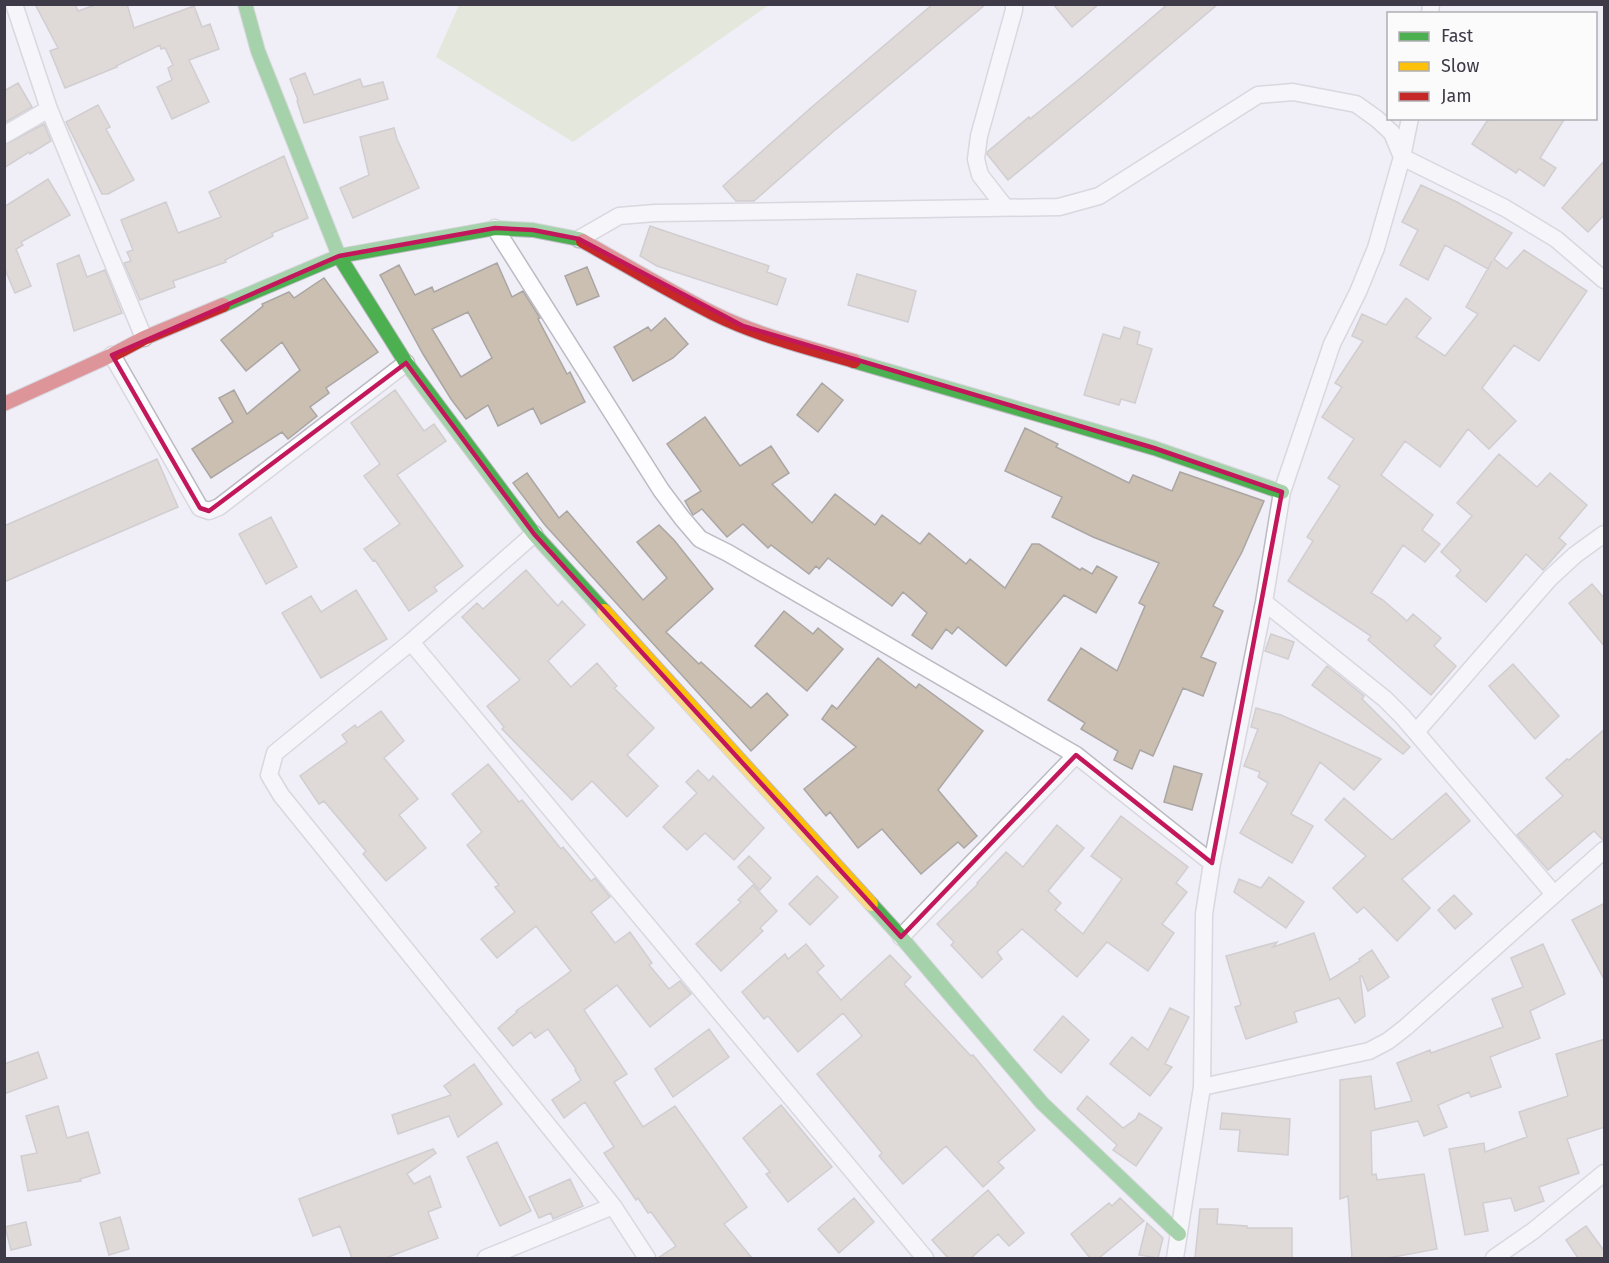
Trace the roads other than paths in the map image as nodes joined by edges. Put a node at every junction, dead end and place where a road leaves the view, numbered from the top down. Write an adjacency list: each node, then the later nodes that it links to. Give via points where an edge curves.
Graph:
1 (14, 4): 4 (street)
2 (245, 4): 11 (street, via 258,51)
3 (1014, 4): 8 (street, via 976,159 980,175)
4 (49, 109): 6 (street); 13 (street)
5 (1410, 120): 7 (street)
6 (4, 135)
7 (1402, 157): 8 (street, via 1392,133 1356,104 1293,92 1258,95 1099,196 1059,207); 12 (street, via 1505,208 1556,239); 17 (street, via 1376,248 1332,344)
8 (1005, 207): 10 (street, via 655,213 619,216)
9 (495, 228): 10 (street); 11 (street); 23 (street, via 662,490 700,539)
10 (579, 239): 17 (street, via 743,326 1154,448)
11 (339, 256): 13 (street); 15 (street)
12 (1605, 280)
13 (144, 338): 14 (street)
14 (112, 355): 15 (street, via 200,508 209,511); 16 (street)
15 (406, 363): 18 (street)
16 (4, 404)
17 (1282, 492): 20 (street)
18 (534, 534): 21 (street); 27 (street)
19 (1605, 534): 22 (street, via 1550,578)
20 (1264, 602): 22 (street, via 1385,699); 25 (street)
21 (411, 642): 30 (street, via 275,753 269,776 280,795); 34 (street)
22 (1416, 732): 26 (street)
23 (1076, 755): 25 (street); 27 (street)
24 (1605, 850): 26 (street)
25 (1212, 862): 28 (street, via 1204,914)
26 (1554, 894): 28 (street, via 1388,1041 1369,1051)
27 (901, 938): 31 (street, via 1042,1102)
28 (1202, 1087): 31 (street)
29 (1605, 1173): 36 (street)
30 (613, 1206): 32 (street); 33 (street)
31 (1179, 1234): 35 (street)
32 (486, 1258)
33 (647, 1258)
34 (925, 1258)
35 (1175, 1258)
36 (1494, 1258)

